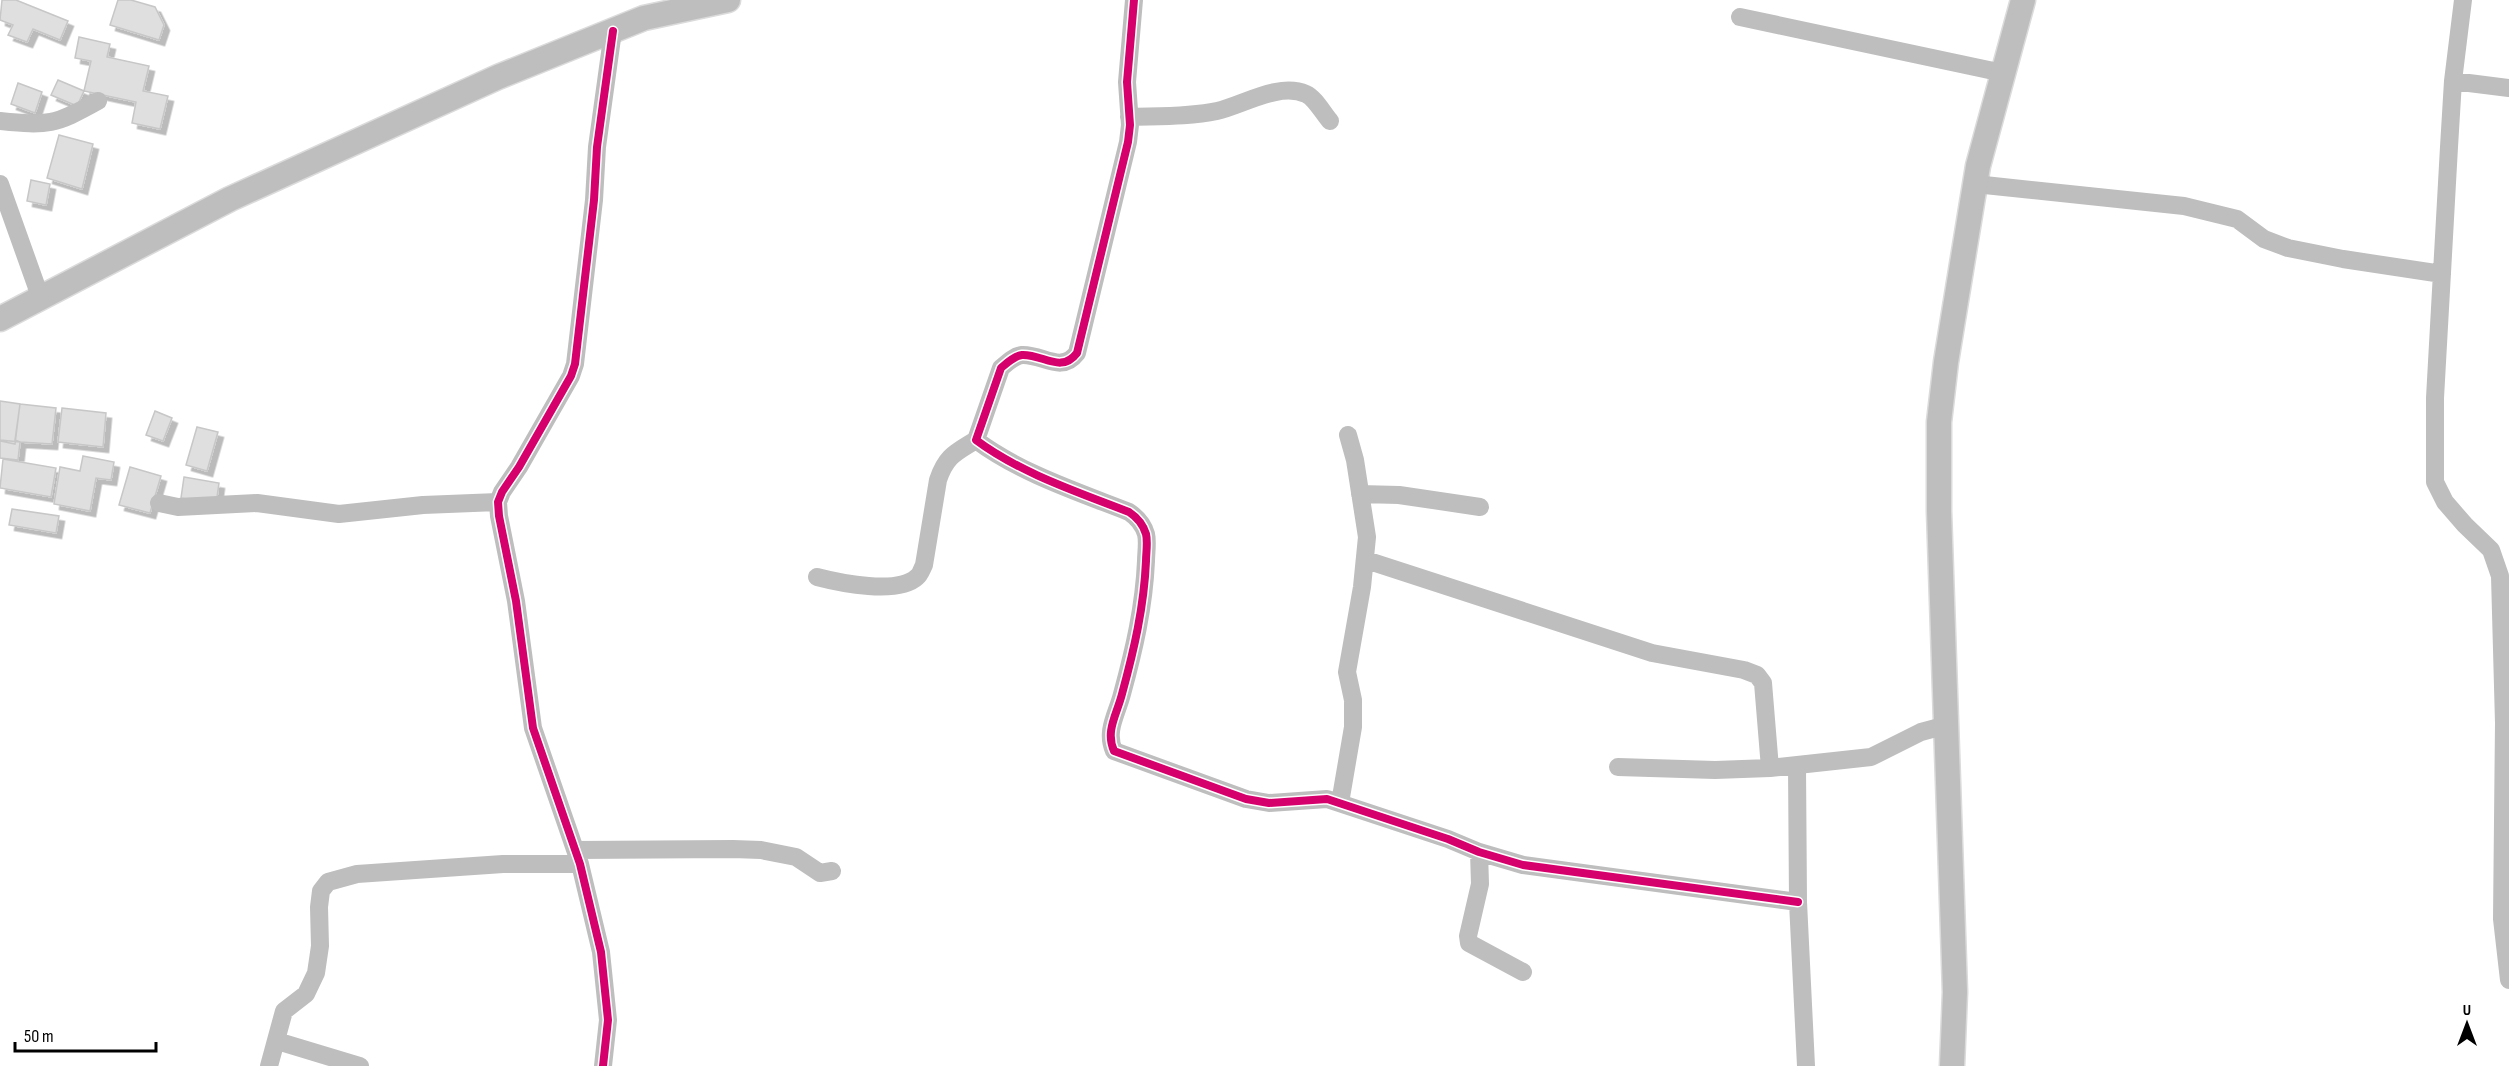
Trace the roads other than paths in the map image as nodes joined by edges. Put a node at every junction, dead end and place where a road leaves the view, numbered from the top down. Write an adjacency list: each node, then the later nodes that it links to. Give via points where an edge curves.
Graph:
1 (728, 0): 5 (main road)
2 (1134, 0): 12 (street, via 1127,82)
3 (2023, 0): 8 (main road)
4 (2463, 0): 9 (street)
5 (674, 5): 7 (main road)
6 (1740, 16): 8 (street)
7 (613, 31): 18 (main road, via 498,77 230,200); 23 (street, via 575,364)
8 (2003, 73): 16 (main road)
9 (2453, 81): 10 (street); 17 (street)
10 (2509, 88)
11 (98, 101): 13 (street, via 59,121 42,125)
12 (1130, 117): 14 (street, via 1219,111 1270,93 1293,91 1307,94); 21 (street, via 1116,199 1077,353 1071,361 1063,363 1022,355 1001,368)
13 (0, 121)
14 (1330, 121)
15 (0, 184): 18 (street)
16 (1975, 184): 17 (street, via 2184,206 2237,219 2264,239 2288,248); 28 (main road, via 1940,422)
17 (2442, 274): 38 (street, via 2435,482 2451,510 2491,550 2500,576 2504,723 2502,919)
18 (41, 299): 19 (main road)
19 (0, 319)
20 (1348, 435): 22 (street)
21 (976, 440): 27 (street, via 942,466 924,565 918,577 907,584 884,585 851,585); 32 (street, via 1038,474 1130,512 1140,520 1147,536 1145,597 1111,724 1109,740 1114,751 1246,799 1269,803 1327,799)
22 (1360, 494): 25 (street, via 1399,495); 26 (street, via 1367,537)
23 (498, 502): 24 (street, via 339,514 257,503 177,507); 34 (street, via 533,728)
24 (159, 503)
25 (1480, 507)
26 (1366, 560): 31 (street, via 1652,653 1757,675 1763,683); 32 (street, via 1347,672 1353,727)
27 (817, 577)
28 (1947, 725): 29 (street, via 1920,732 1871,757); 44 (main road, via 1955,992)
29 (1797, 766): 31 (street); 36 (street)
30 (1618, 767): 31 (street)
31 (1770, 768)
32 (1340, 803): 33 (street)
33 (1479, 852): 36 (street, via 1523,865); 37 (street, via 1480,884 1469,944)
34 (577, 857): 35 (street, via 761,850 796,857 820,873); 39 (street, via 357,874 328,882 321,891 316,973 306,994 284,1011); 42 (street, via 593,915 607,995)
35 (831, 871)
36 (1798, 902): 43 (street)
37 (1523, 972)
38 (2509, 980)
39 (277, 1041): 40 (street); 41 (street)
40 (269, 1066)
41 (360, 1066)
42 (603, 1066)
43 (1806, 1066)
44 (1952, 1066)

